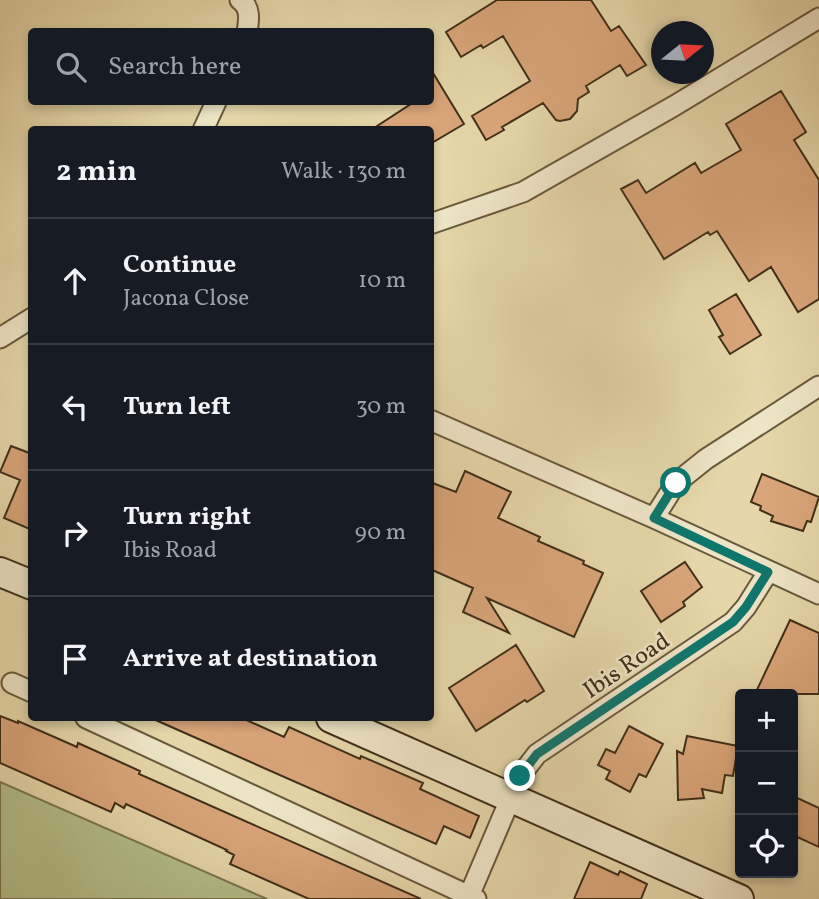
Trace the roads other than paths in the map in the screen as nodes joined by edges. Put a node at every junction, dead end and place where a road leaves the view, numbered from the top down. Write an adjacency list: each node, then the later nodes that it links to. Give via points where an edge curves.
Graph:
1 (240, 0): 3 (street, via 250,16)
2 (819, 18): 6 (street, via 523,192)
3 (248, 28)
4 (215, 105): 5 (street)
5 (205, 126)
6 (434, 223)
7 (28, 320): 8 (street)
8 (0, 338)
9 (819, 386): 11 (street, via 676,483)
10 (434, 422): 11 (street)
11 (654, 518): 13 (street)
12 (0, 572): 14 (street)
13 (768, 572): 15 (street); 20 (street, Ibis Road, via 733,622 537,754 520,776)
14 (28, 583)
15 (819, 594)
16 (12, 683): 17 (street)
17 (28, 690)
18 (92, 721): 21 (street)
19 (338, 721): 20 (street)
20 (512, 798): 21 (street, Ibis Road); 22 (street)
21 (472, 897)
22 (739, 899)

